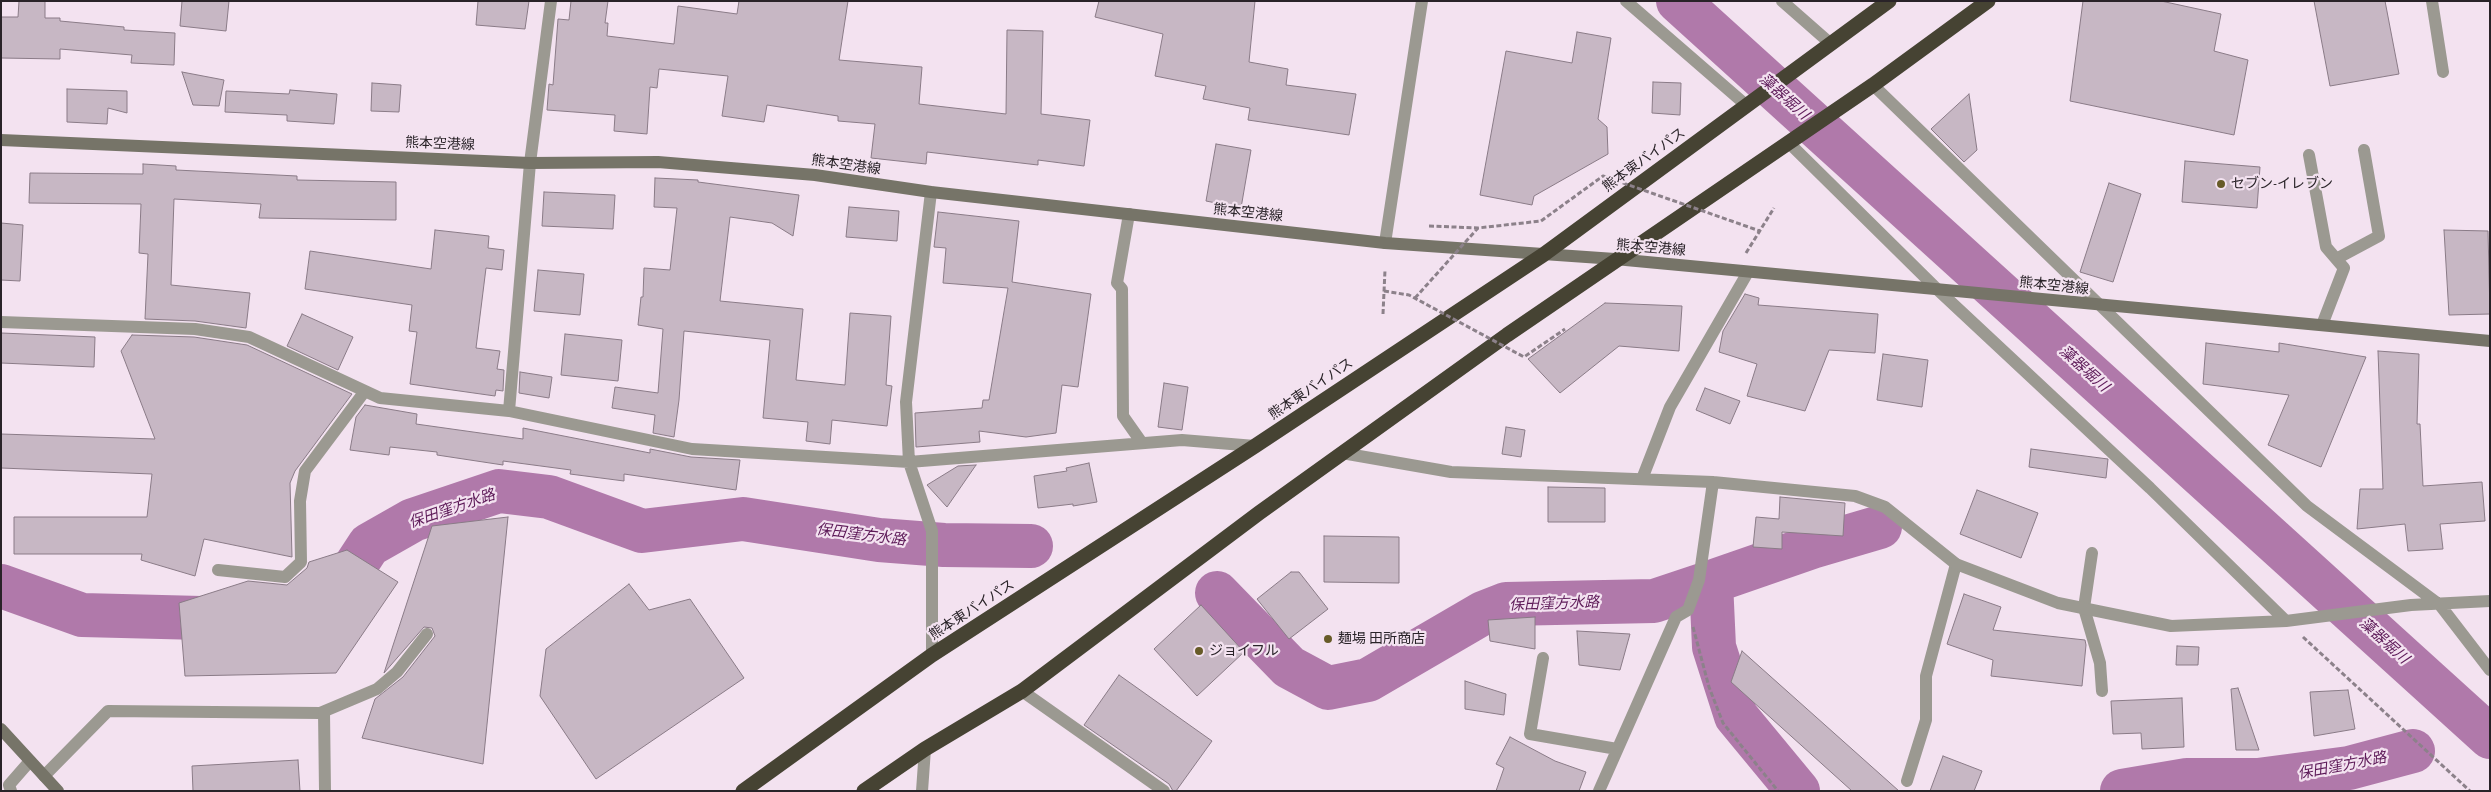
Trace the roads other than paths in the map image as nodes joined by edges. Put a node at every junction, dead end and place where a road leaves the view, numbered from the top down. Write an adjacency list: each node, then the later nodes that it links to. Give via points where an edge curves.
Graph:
1 (551, 1): 16 (street)
2 (1422, 1): 19 (street)
3 (1626, 1): 11 (street)
4 (1782, 1): 8 (street)
5 (1889, 1): 8 (highway, 熊本東バイパス)
6 (1988, 1): 10 (highway)
7 (2432, 1): 9 (street)
8 (1831, 44): 11 (highway, 熊本東バイパス)
9 (2443, 72)
10 (1873, 84): 13 (highway); 25 (street)
11 (1746, 105): 20 (highway, 熊本東バイパス)
12 (1, 140): 16 (main road, 熊本空港線)
13 (1788, 142): 21 (highway); 24 (street)
14 (2364, 150): 22 (street, via 2379,236)
15 (2309, 155): 22 (street, via 2326,247)
16 (530, 163): 17 (main road, 熊本空港線, via 658,162 815,175); 30 (street)
17 (931, 192): 18 (main road, 熊本空港線); 34 (street, via 906,402)
18 (1129, 214): 19 (main road, 熊本空港線); 31 (street, via 1117,283 1122,290 1122,416)
19 (1384, 243): 20 (main road, 熊本空港線)
20 (1543, 255): 21 (main road, 熊本空港線); 32 (highway, 熊本東バイパス)
21 (1614, 259): 23 (main road, 熊本空港線); 33 (highway)
22 (2336, 259): 27 (street, via 2344,268)
23 (1748, 272): 24 (main road, 熊本空港線); 35 (street, via 1670,407)
24 (1938, 290): 25 (main road, 熊本空港線); 43 (street, via 2150,488)
25 (2099, 306): 27 (main road, 熊本空港線); 41 (street, via 2307,506)
26 (1, 322): 29 (street, via 195,329 249,337)
27 (2322, 325): 28 (main road, 熊本空港線)
28 (2490, 340)
29 (365, 390): 30 (street, via 380,398); 39 (street, via 305,471 300,501 301,562 285,577)
30 (509, 411): 34 (street, via 692,449)
31 (1142, 443): 32 (street, via 1182,440); 34 (street)
32 (1255, 446): 45 (highway, 熊本東バイパス)
33 (1342, 453): 35 (street, via 1451,472); 48 (highway)
34 (909, 462): 45 (street, via 932,531)
35 (1642, 479): 36 (street)
36 (1713, 482): 38 (street, via 1855,496 1885,507); 53 (street, via 1699,580 1688,610 1676,617)
37 (2092, 553): 42 (street)
38 (1956, 564): 42 (street, via 2058,603); 56 (street, via 1926,676 1926,720)
39 (218, 570)
40 (2490, 601): 41 (street)
41 (2440, 605): 43 (street, via 2411,605); 47 (street)
42 (2084, 608): 43 (street, via 2172,626); 49 (street, via 2100,663)
43 (2286, 621)
44 (427, 634): 50 (street, via 397,672 376,689)
45 (932, 655): 60 (highway, 熊本東バイパス)
46 (1543, 658): 53 (street, via 1530,734)
47 (2490, 670)
48 (1022, 691): 52 (highway); 63 (street)
49 (2102, 691)
50 (324, 712): 55 (street, via 108,711); 59 (street)
51 (1, 729): 54 (main road)
52 (926, 749): 61 (highway); 62 (street)
53 (1617, 749): 64 (street)
54 (30, 761): 55 (main road); 57 (street, via 9,785)
55 (44, 776): 58 (main road)
56 (1907, 781)
57 (11, 791)
58 (58, 791)
59 (325, 791)
60 (743, 791)
61 (864, 791)
62 (922, 791)
63 (1164, 791)
64 (1599, 791)

